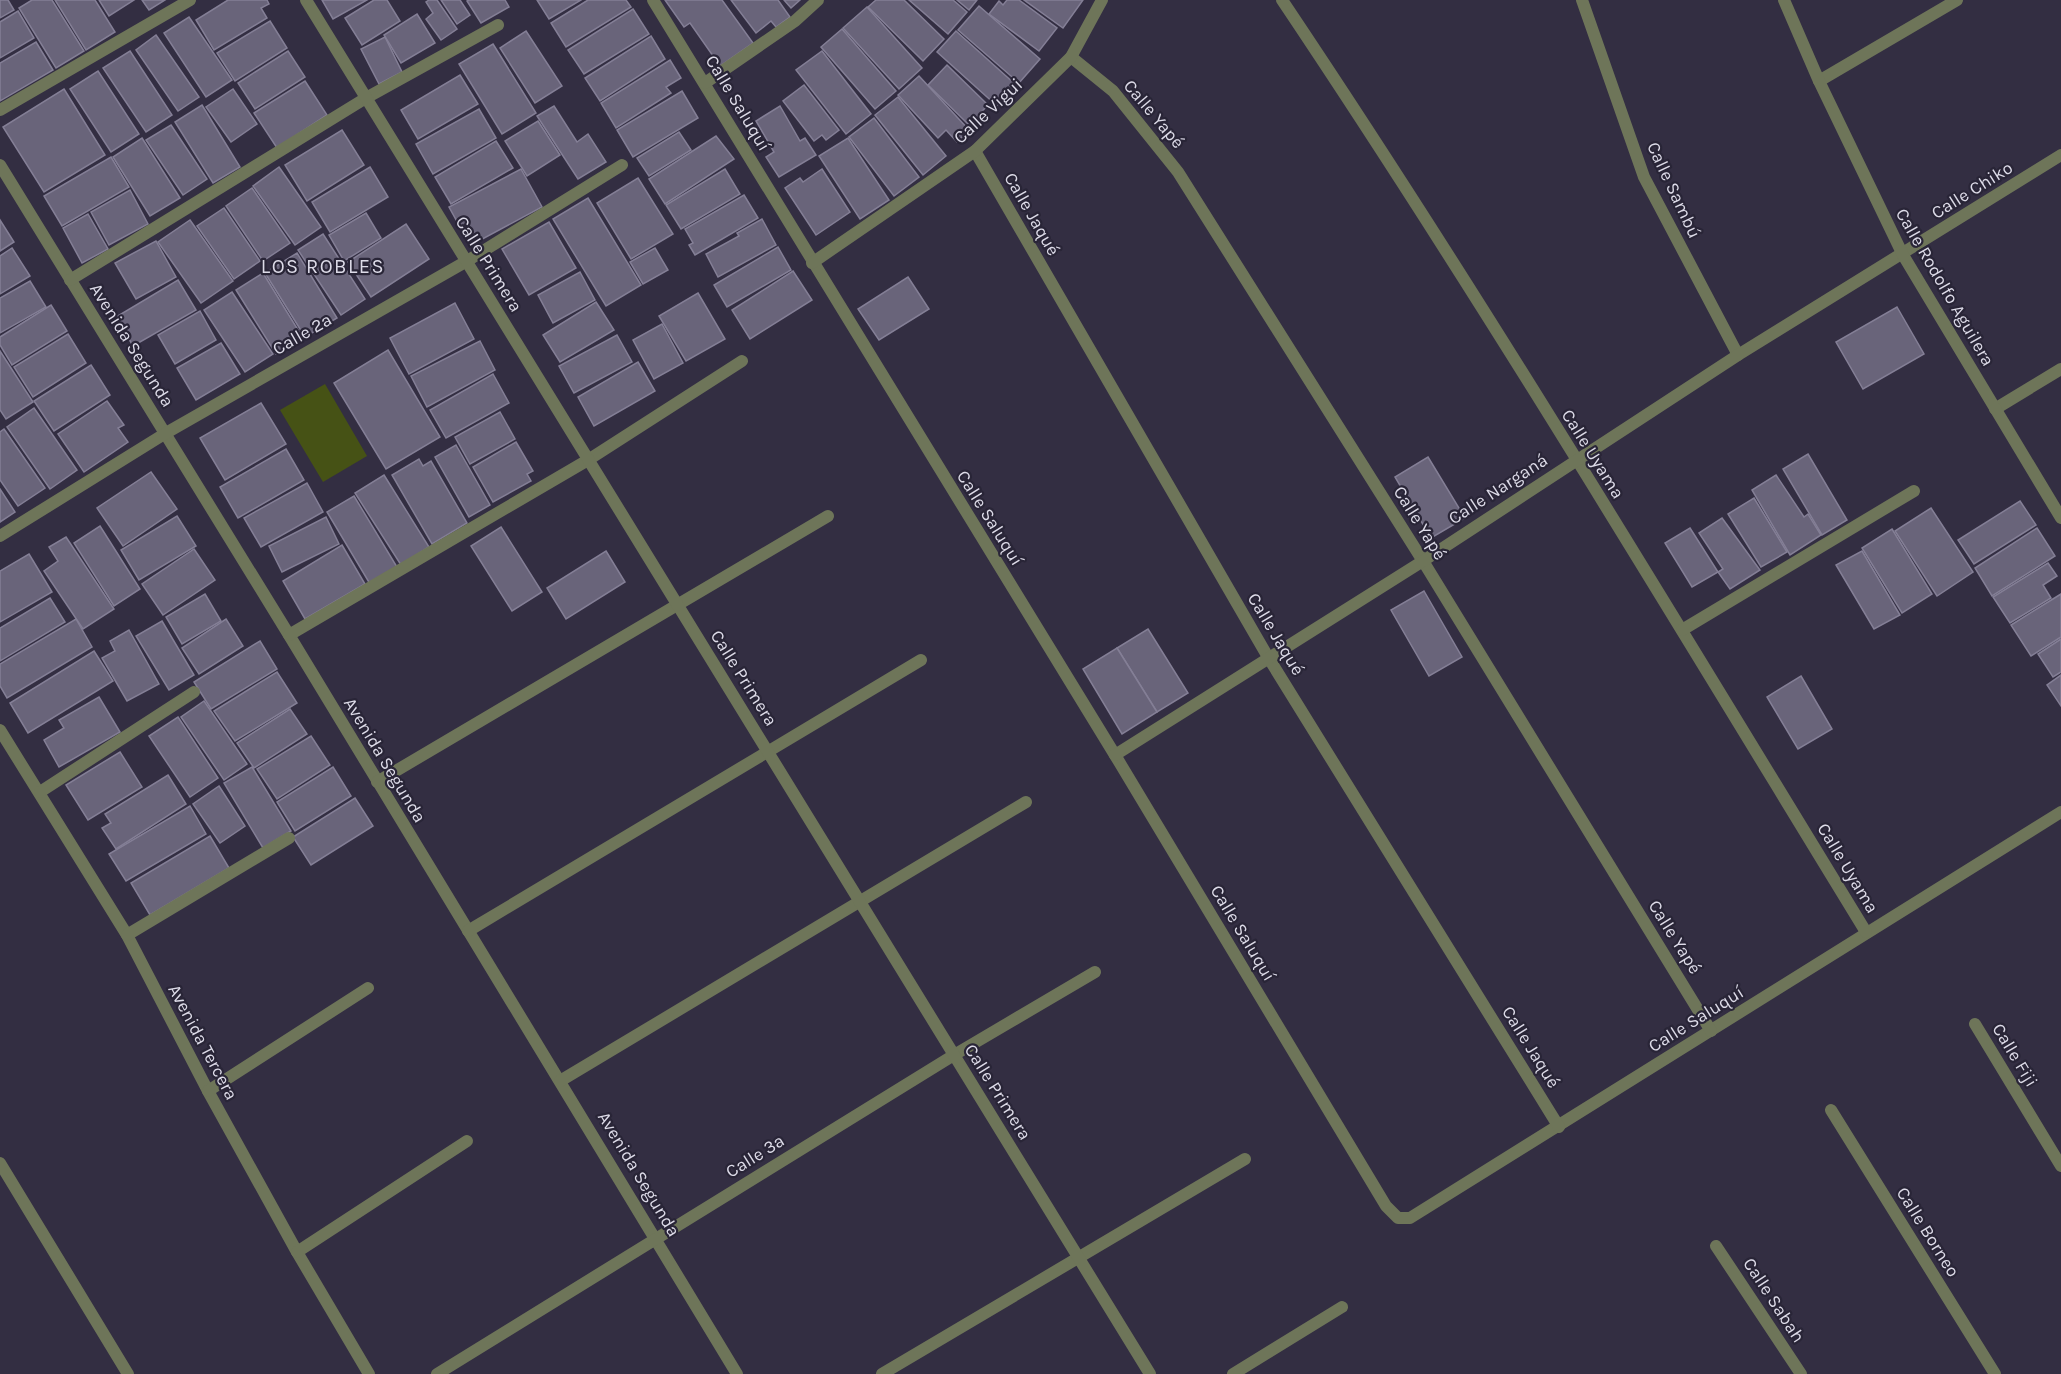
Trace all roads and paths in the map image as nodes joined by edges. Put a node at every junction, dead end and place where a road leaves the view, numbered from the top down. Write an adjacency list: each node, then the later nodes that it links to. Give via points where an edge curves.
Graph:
1 (190, 0): 15 (street)
2 (306, 0): 14 (street, Calle Primera)
3 (653, 0): 13 (street, Calle Saluquí)
4 (818, 0): 13 (street, via 795,21)
5 (1102, 0): 11 (street, Calle Vigui)
6 (1282, 0): 30 (street, Calle Uyama)
7 (1582, 0): 24 (street, Calle Sambú, via 1644,177)
8 (1784, 0): 12 (street, Calle Rodolfo Aguilera)
9 (1957, 0): 12 (street)
10 (498, 25): 14 (street)
11 (1071, 57): 16 (street, Calle Vigui); 35 (street, Calle Yapé, via 1113,91 1178,172)
12 (1819, 81): 20 (street, Calle Rodolfo Aguilera)
13 (705, 83): 22 (street, Calle Saluquí)
14 (366, 98): 21 (street, Calle Primera); 23 (street)
15 (0, 110)
16 (975, 151): 22 (street, Calle Vigui); 39 (street, Calle Jaqué)
17 (2061, 155): 20 (street, Calle Chiko)
18 (0, 165): 23 (street, Avenida Segunda)
19 (622, 165): 21 (street, Calle 2a)
20 (1903, 255): 24 (street, Calle Narganá); 27 (street, Calle Rodolfo Aguilera)
21 (466, 261): 28 (street, Calle 2a); 29 (street, Calle Primera)
22 (812, 263): 44 (street, Calle Saluquí)
23 (70, 280): 28 (street, Avenida Segunda)
24 (1738, 355): 30 (street, Calle Narganá)
25 (742, 361): 29 (street)
26 (2061, 369): 27 (street)
27 (1995, 410): 33 (street, Calle Rodolfo Aguilera)
28 (166, 433): 34 (street, Calle 2a); 38 (street, Avenida Segunda)
29 (588, 460): 36 (street, Calle Primera); 38 (street)
30 (1575, 460): 35 (street, Calle Narganá); 37 (street, Calle Uyama)
31 (1914, 491): 37 (street)
32 (828, 516): 36 (street)
33 (2061, 518)
34 (0, 536)
35 (1423, 561): 39 (street, Calle Narganá); 57 (street, Calle Yapé)
36 (677, 604): 43 (street, Calle Primera); 45 (street)
37 (1682, 630): 52 (street, Calle Uyama)
38 (289, 635): 45 (street, Avenida Segunda)
39 (1268, 657): 44 (street, Calle Narganá); 62 (street, Calle Jaqué)
40 (921, 660): 43 (street)
41 (194, 692): 46 (street)
42 (0, 730): 46 (street, Avenida Tercera)
43 (768, 752): 50 (street, Calle Primera); 51 (street)
44 (1115, 755): 62 (street, Calle Saluquí, via 1386,1206 1398,1218 1410,1218)
45 (377, 782): 51 (street, Avenida Segunda)
46 (40, 792): 53 (street, Avenida Tercera)
47 (1026, 802): 50 (street)
48 (2061, 812): 52 (street, Calle Saluquí)
49 (289, 838): 53 (street)
50 (860, 902): 58 (street, Calle Primera); 59 (street)
51 (468, 931): 59 (street, Avenida Segunda)
52 (1866, 932): 57 (street, Calle Saluquí)
53 (127, 935): 60 (street, Avenida Tercera)
54 (1095, 972): 58 (street, Calle 3a)
55 (368, 988): 60 (street)
56 (1975, 1023): 66 (street, Calle Fiji)
57 (1711, 1031): 62 (street, Calle Saluquí)
58 (954, 1055): 67 (street, Calle 3a); 70 (street, Calle Primera)
59 (561, 1081): 67 (street, Avenida Segunda)
60 (207, 1091): 69 (street, Avenida Tercera)
61 (1831, 1110): 80 (street, Calle Borneo)
62 (1559, 1127)
63 (467, 1141): 69 (street)
64 (1245, 1160): 70 (street)
65 (0, 1163): 72 (street)
66 (2061, 1166)
67 (656, 1238): 74 (street, Calle 3a); 75 (street, Avenida Segunda)
68 (1716, 1246): 79 (street, Calle Sabah)
69 (297, 1252): 73 (street, Avenida Tercera)
70 (1078, 1257): 76 (street); 77 (street, Calle Primera)
71 (1342, 1307): 78 (street)
72 (128, 1374)
73 (369, 1374)
74 (437, 1374)
75 (737, 1374)
76 (882, 1374)
77 (1150, 1374)
78 (1233, 1374)
79 (1801, 1374)
80 (1995, 1374)

